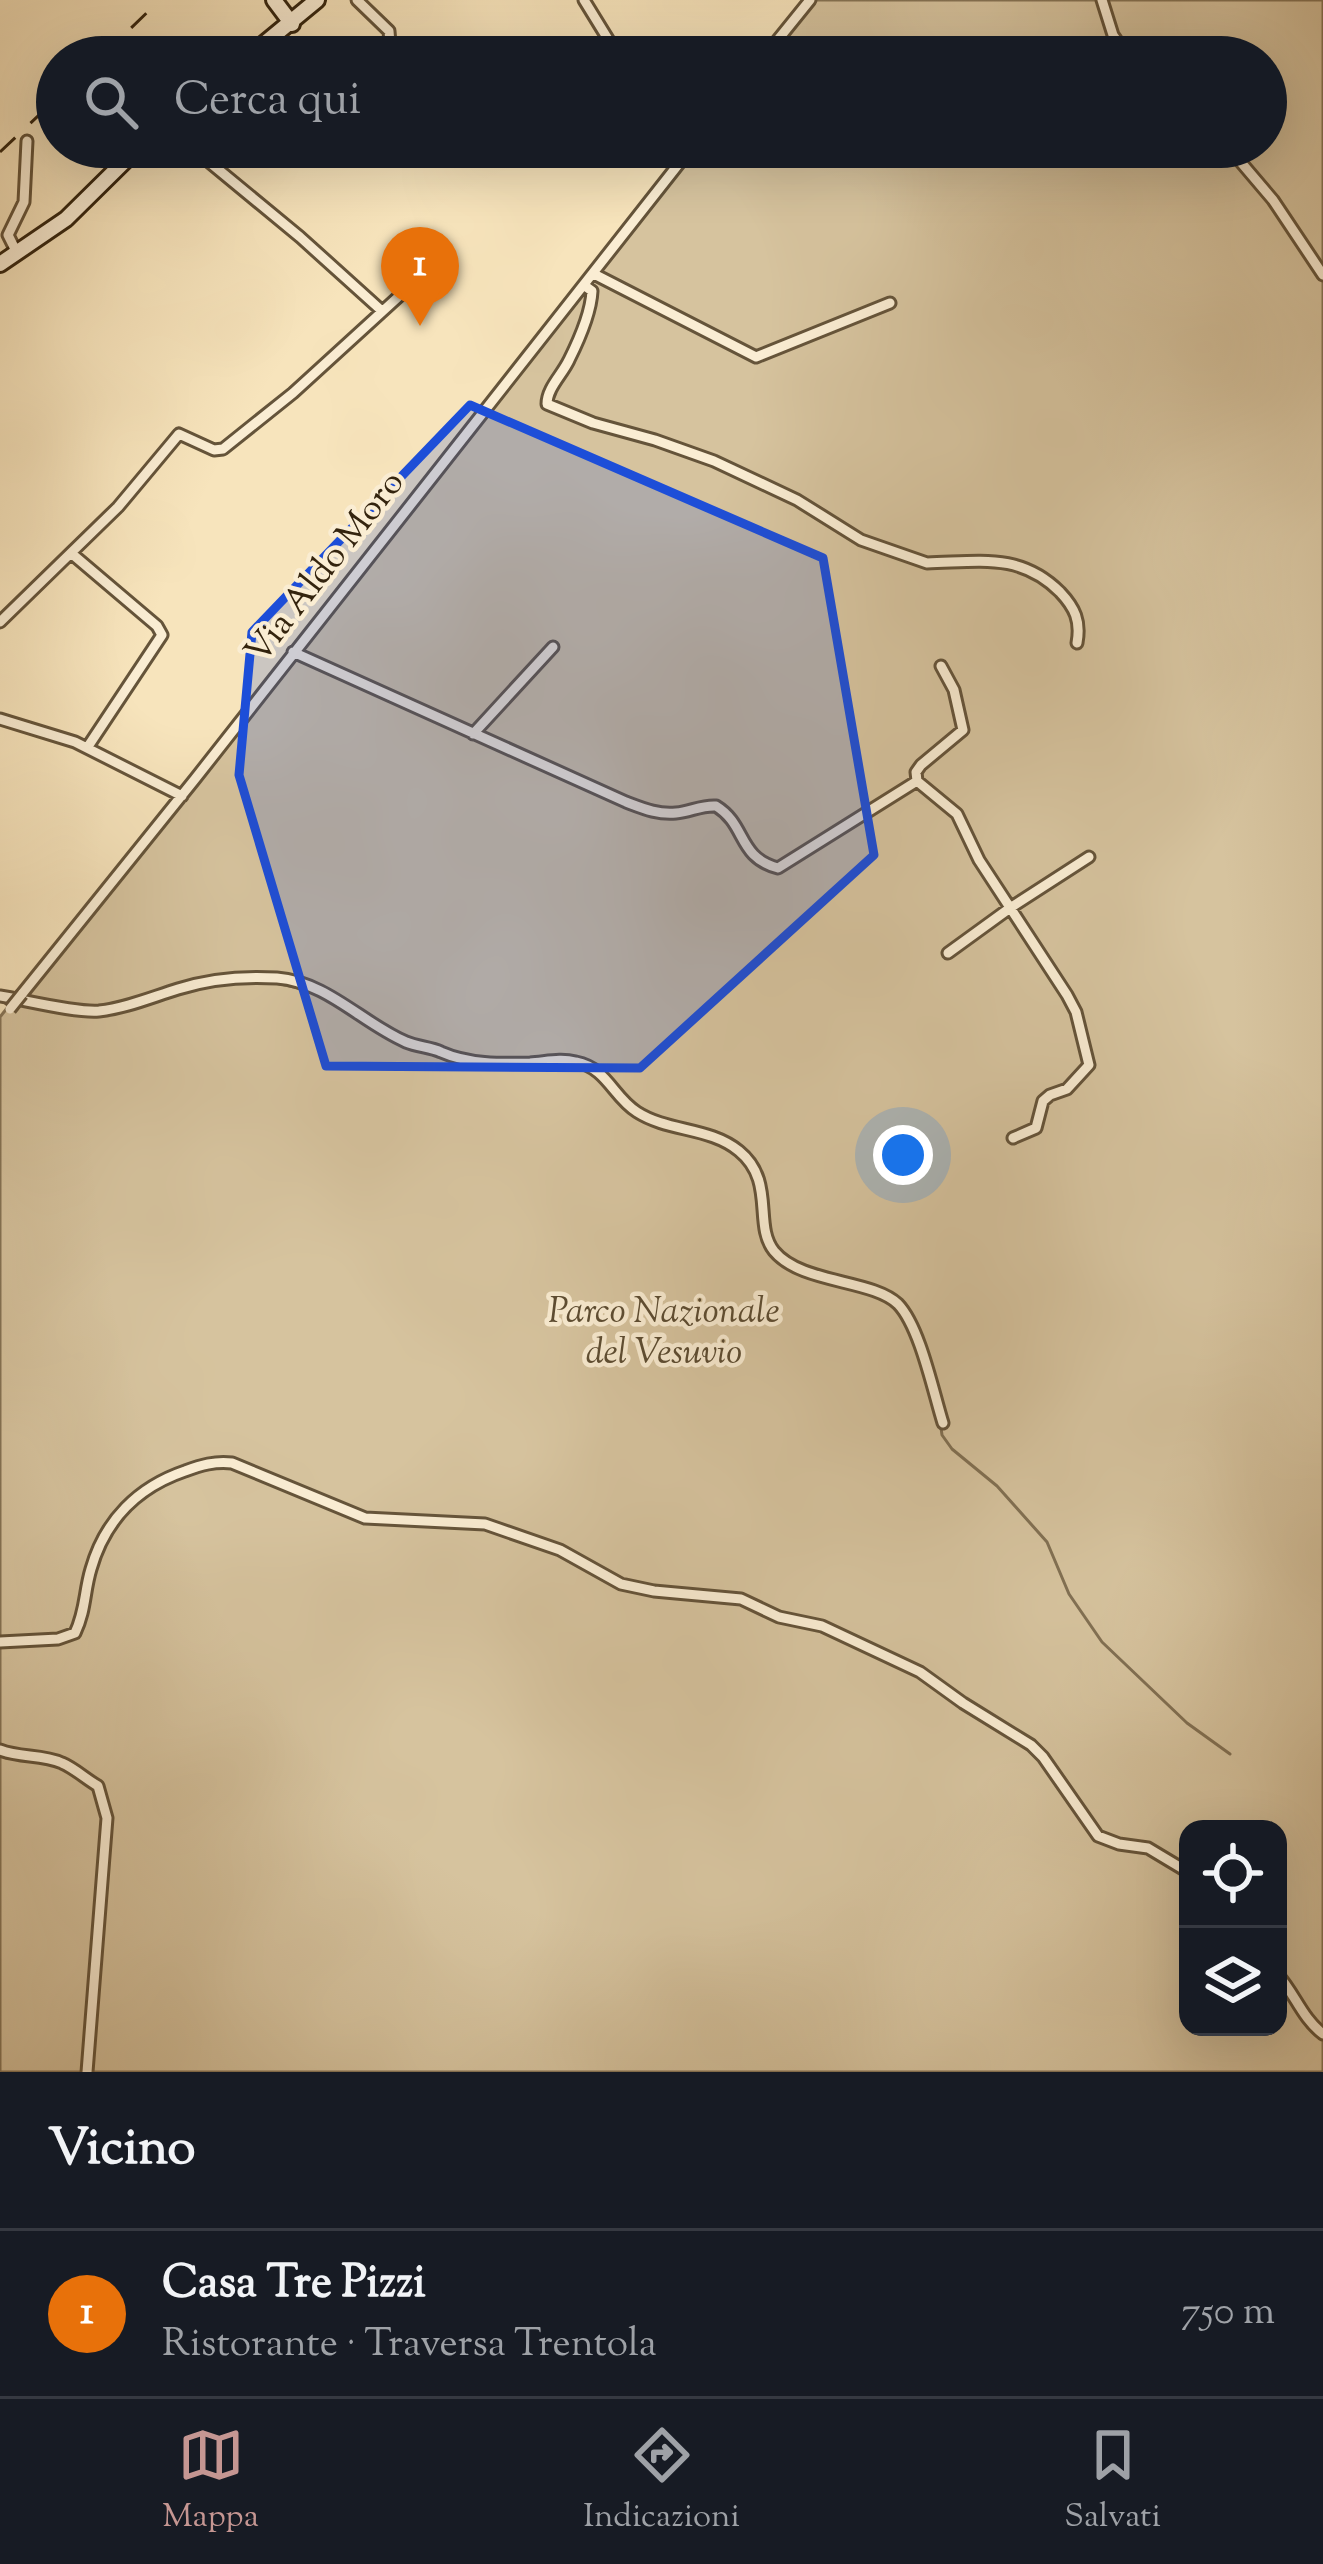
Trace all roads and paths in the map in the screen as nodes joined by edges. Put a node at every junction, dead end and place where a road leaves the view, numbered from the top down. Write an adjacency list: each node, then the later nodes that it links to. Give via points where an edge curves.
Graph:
1 (274, 0): 7 (main road)
2 (317, 0): 7 (main road)
3 (358, 0): 9 (street)
4 (584, 0): 10 (street)
5 (810, 0): 11 (street)
6 (1102, 0): 12 (street)
7 (292, 24): 8 (main road)
8 (277, 36)
9 (389, 36)
10 (606, 36)
11 (781, 36)
12 (1114, 36)
13 (26, 141): 18 (street, via 24,202 8,236)
14 (118, 168): 18 (main road)
15 (216, 168): 25 (street)
16 (676, 168): 20 (street, Via Aldo Moro)
17 (1246, 168): 21 (street)
18 (17, 253): 19 (main road)
19 (0, 264)
20 (594, 274): 23 (street, Via Aldo Moro); 24 (street, via 756,357)
21 (1323, 274)
22 (418, 278): 25 (street)
23 (585, 286): 28 (street, via 592,302 547,404 714,461 861,541 915,561 1028,568 1068,601 1080,626); 30 (street, Via Aldo Moro)
24 (890, 303)
25 (382, 311): 26 (street, via 223,449 179,434)
26 (71, 553): 27 (street); 34 (street, via 162,634)
27 (0, 622)
28 (1077, 643)
29 (553, 647): 33 (street)
30 (293, 652): 33 (street); 36 (street, Via Aldo Moro)
31 (941, 666): 35 (street, via 963,730 921,766)
32 (0, 719): 34 (street)
33 (473, 734): 35 (street, via 658,813 716,806 756,860 778,868)
34 (87, 748): 36 (street)
35 (917, 781): 38 (street, via 957,814)
36 (182, 796): 41 (street, Via Aldo Moro, bridge)
37 (1089, 857): 38 (street)
38 (1010, 908): 39 (street); 42 (street, via 1076,1012 1089,1065 1043,1101 1036,1128)
39 (949, 953)
40 (0, 996): 43 (street, via 94,1012 207,981 280,978 450,1058 589,1065 643,1116 740,1152 761,1188 765,1235 786,1262 899,1306)
41 (0, 1022)
42 (1013, 1138)
43 (943, 1423)
44 (0, 1642): 46 (street, via 75,1633 90,1571 115,1518 162,1480 232,1462 365,1518 485,1523 560,1550 621,1584 741,1599 822,1626 920,1672 1031,1745 1098,1836 1148,1848)
45 (0, 1750): 49 (street, via 69,1766 98,1786 106,1818)
46 (1179, 1867)
47 (1287, 1988): 48 (street)
48 (1323, 2034)
49 (87, 2072)

